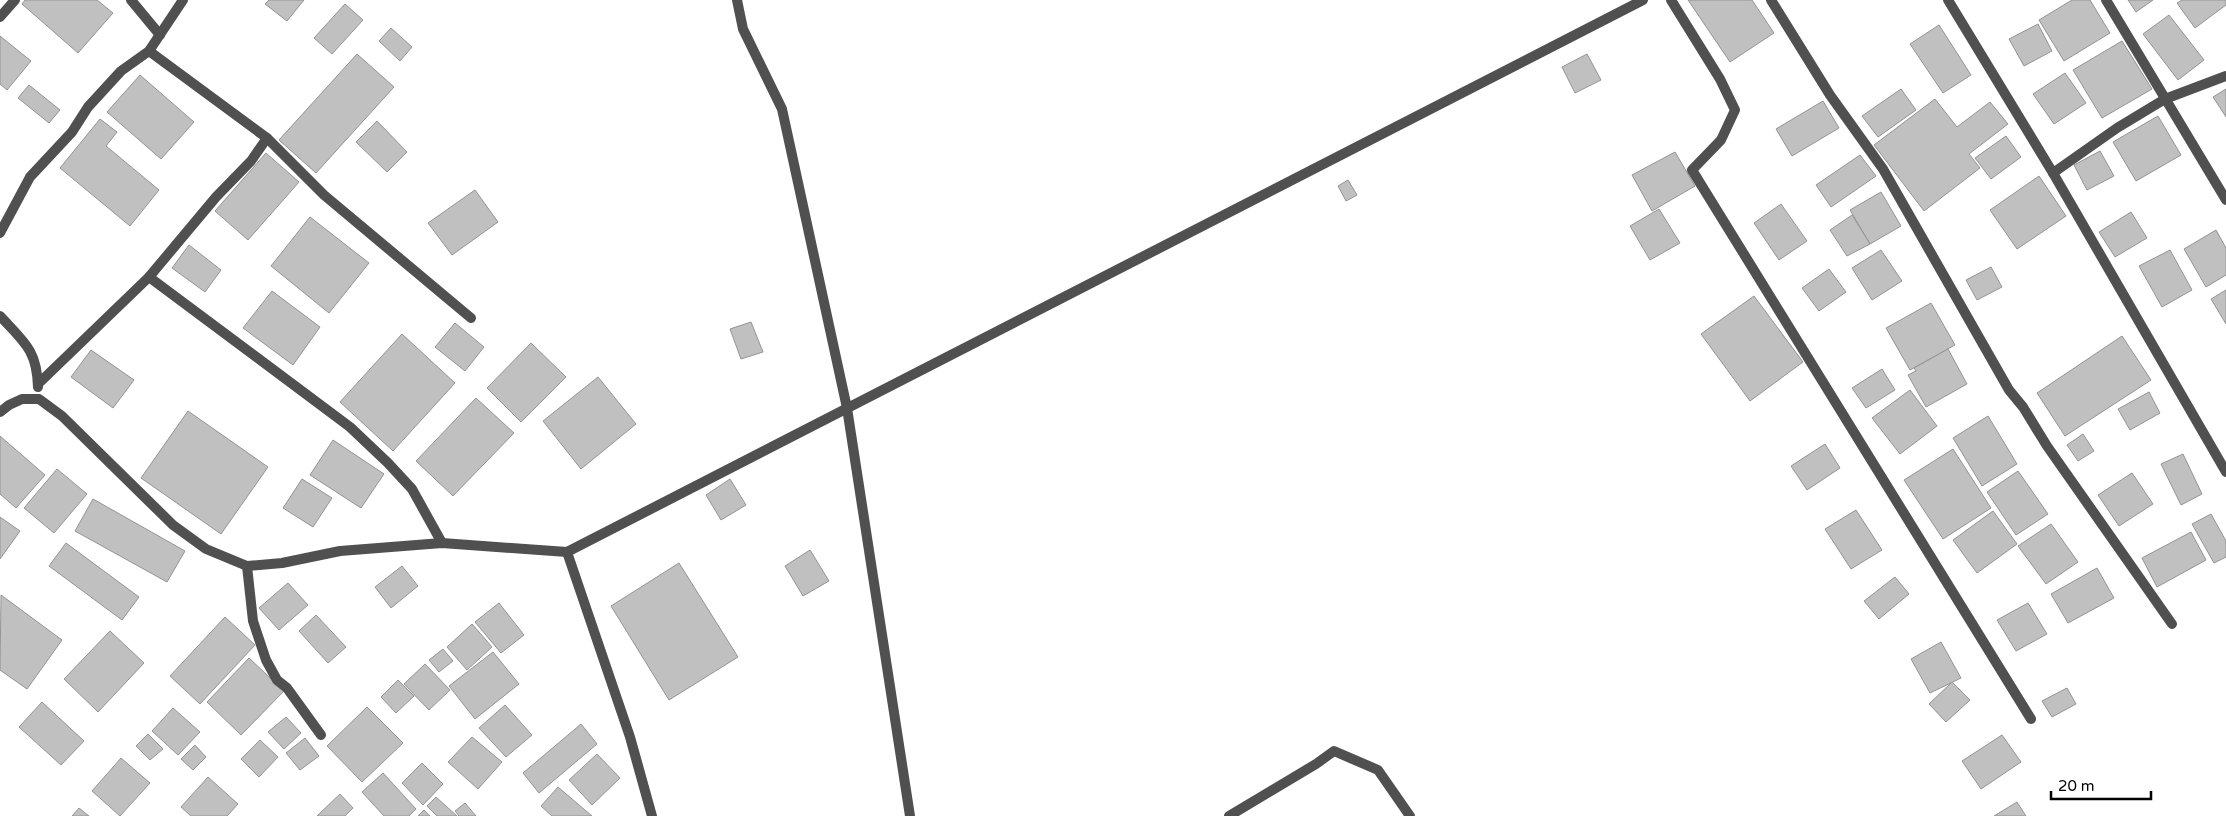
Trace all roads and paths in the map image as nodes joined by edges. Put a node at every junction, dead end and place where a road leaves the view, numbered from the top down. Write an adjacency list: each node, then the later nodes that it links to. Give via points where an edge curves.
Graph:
1 (16, 0): 10 (street)
2 (132, 0): 11 (street)
3 (183, 0): 11 (street)
4 (737, 0): 24 (street, via 743,29 782,109)
5 (1643, 0): 24 (street)
6 (1671, 0): 31 (street, via 1720,79 1735,110 1721,140 1692,170)
7 (1771, 0): 30 (street, via 1830,95 1883,169 2010,390)
8 (1948, 0): 16 (street)
9 (2106, 0): 14 (street)
10 (0, 17)
11 (160, 35): 12 (street)
12 (149, 50): 15 (street); 18 (street, via 121,71 88,107 72,132 30,177)
13 (2226, 76): 14 (street)
14 (2165, 99): 16 (street); 17 (street)
15 (266, 138): 19 (street, via 251,161 216,197); 21 (street, via 324,194)
16 (2053, 173): 26 (street)
17 (2226, 200)
18 (0, 233)
19 (149, 277): 22 (street); 27 (street, via 350,428 412,489)
20 (0, 316): 22 (street, via 35,358)
21 (471, 318)
22 (38, 384): 23 (street)
23 (39, 399): 25 (street, via 22,399); 29 (street, via 62,416 173,525 206,549)
24 (847, 408): 28 (street); 34 (street)
25 (0, 412)
26 (2226, 472)
27 (442, 542): 28 (street); 29 (street, via 340,551 282,563)
28 (567, 552): 33 (street, via 630,737)
29 (247, 566): 32 (street, via 253,621 266,660 277,680 287,688)
30 (2172, 624)
31 (2031, 718)
32 (321, 735)
33 (652, 816)
34 (910, 816)
35 (1229, 816): 36 (street, via 1334,751 1378,770)
36 (1410, 816)

